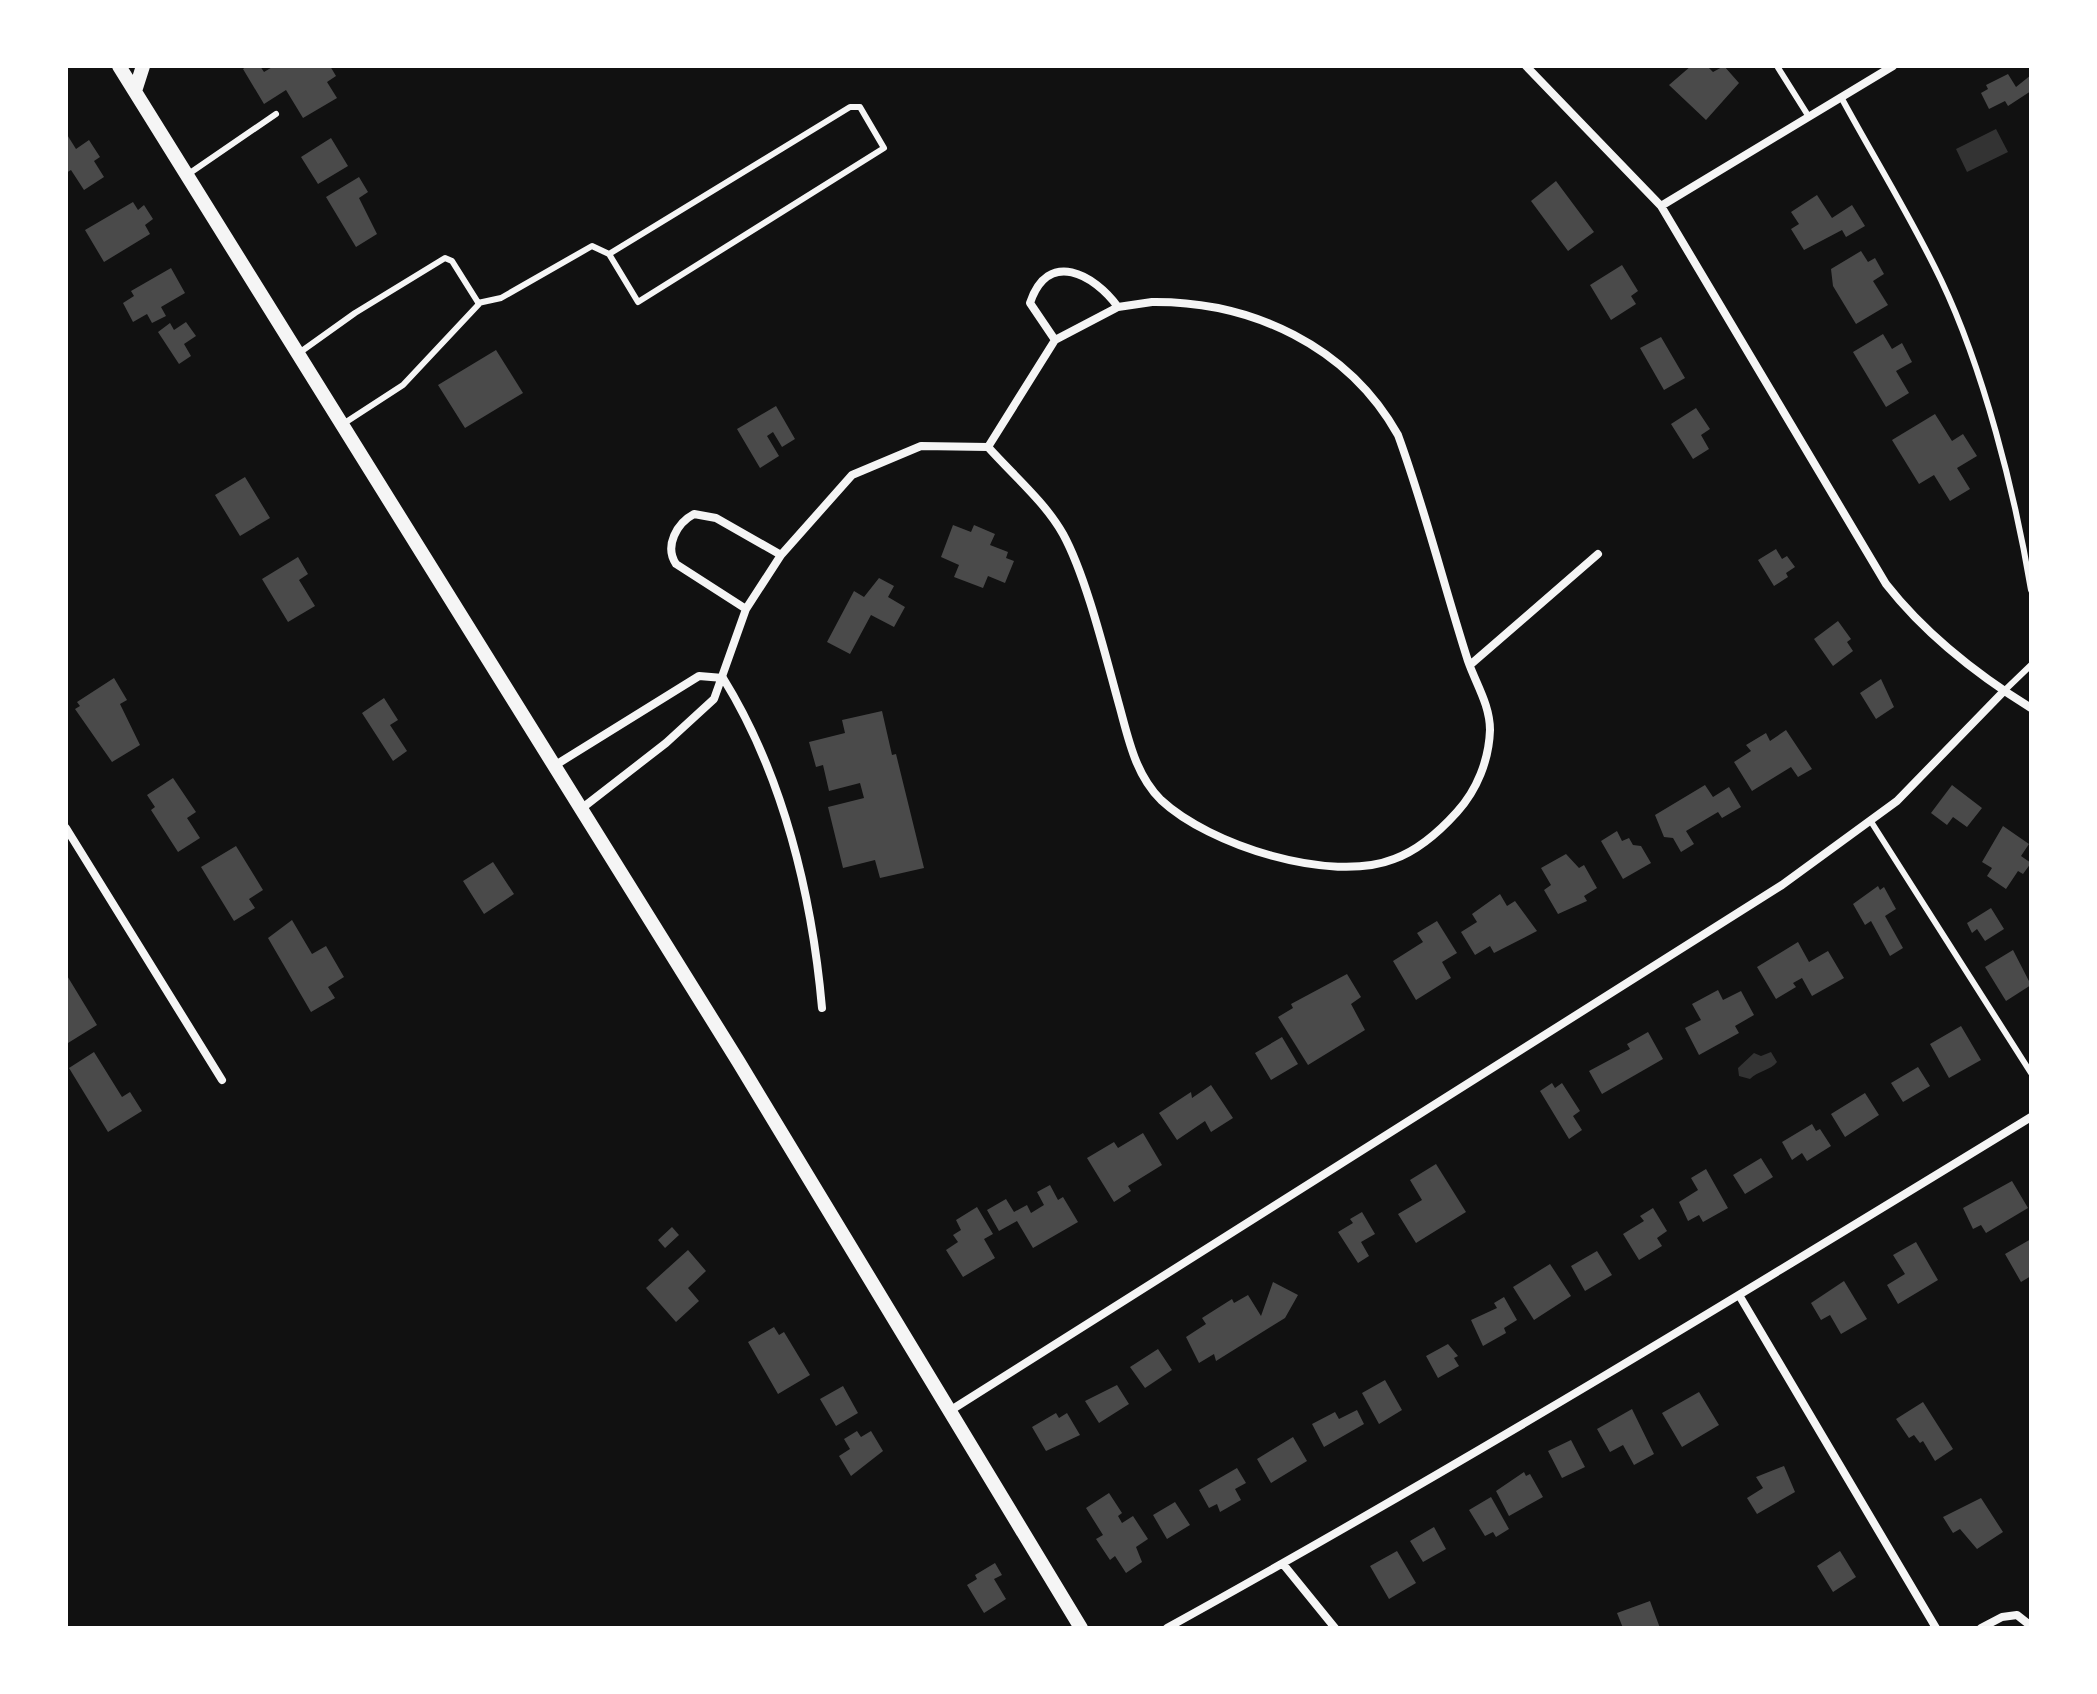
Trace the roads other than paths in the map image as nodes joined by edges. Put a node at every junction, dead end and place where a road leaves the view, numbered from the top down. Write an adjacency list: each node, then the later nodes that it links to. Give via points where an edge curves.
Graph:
1 (119, 66): 6 (street)
2 (143, 66): 6 (street)
3 (1526, 66): 11 (street)
4 (1777, 66): 9 (lane)
5 (1893, 66): 7 (street)
6 (135, 91): 10 (street)
7 (1841, 97): 9 (street); 21 (lane, via 1941,280 1973,360 2021,531)
8 (276, 114): 10 (lane)
9 (1809, 117): 11 (street)
10 (187, 175): 16 (street)
11 (1661, 206): 26 (street, via 1886,584 1911,616)
12 (609, 254): 12 (lane, via 638,302 884,148 860,107 850,107); 13 (lane, via 592,246 501,298)
13 (478, 303): 16 (lane, via 445,258); 17 (lane, via 403,385)
14 (1118, 307): 15 (street); 15 (street, via 1096,280 1084,274 1046,278 1030,303); 23 (street, via 1182,302 1256,318 1304,339 1358,380 1398,435)
15 (1055, 340): 18 (street)
16 (299, 353): 17 (street)
17 (343, 424): 28 (street)
18 (988, 447): 20 (street, via 921,446 863,469); 23 (street, via 1063,535 1140,772 1163,802 1227,840 1291,860 1350,866 1394,859 1439,831 1467,800 1488,751 1486,704)
19 (1598, 554): 23 (street)
20 (781, 555): 22 (street); 22 (street, via 709,515 694,514 679,527 671,548 676,564)
21 (2031, 590)
22 (746, 609): 25 (street)
23 (1470, 665)
24 (2031, 665): 26 (lane)
25 (723, 678): 28 (street, via 699,676); 29 (street, via 714,699 685,726); 32 (street, via 775,788 808,909)
26 (2004, 691): 27 (street); 30 (street, via 1938,762)
27 (2031, 708)
28 (554, 766): 29 (street)
29 (581, 809): 37 (street)
30 (1870, 820): 33 (lane); 37 (street, via 1782,885)
31 (66, 828): 34 (street)
32 (822, 1008)
33 (2031, 1073)
34 (222, 1080)
35 (2031, 1117): 36 (street)
36 (1739, 1295): 38 (street); 43 (street)
37 (948, 1412): 40 (street)
38 (1283, 1564): 41 (street); 42 (street)
39 (2031, 1626): 44 (street, via 2017,1615)
40 (1081, 1628)
41 (1167, 1628)
42 (1335, 1628)
43 (1936, 1628)
44 (1981, 1628)

